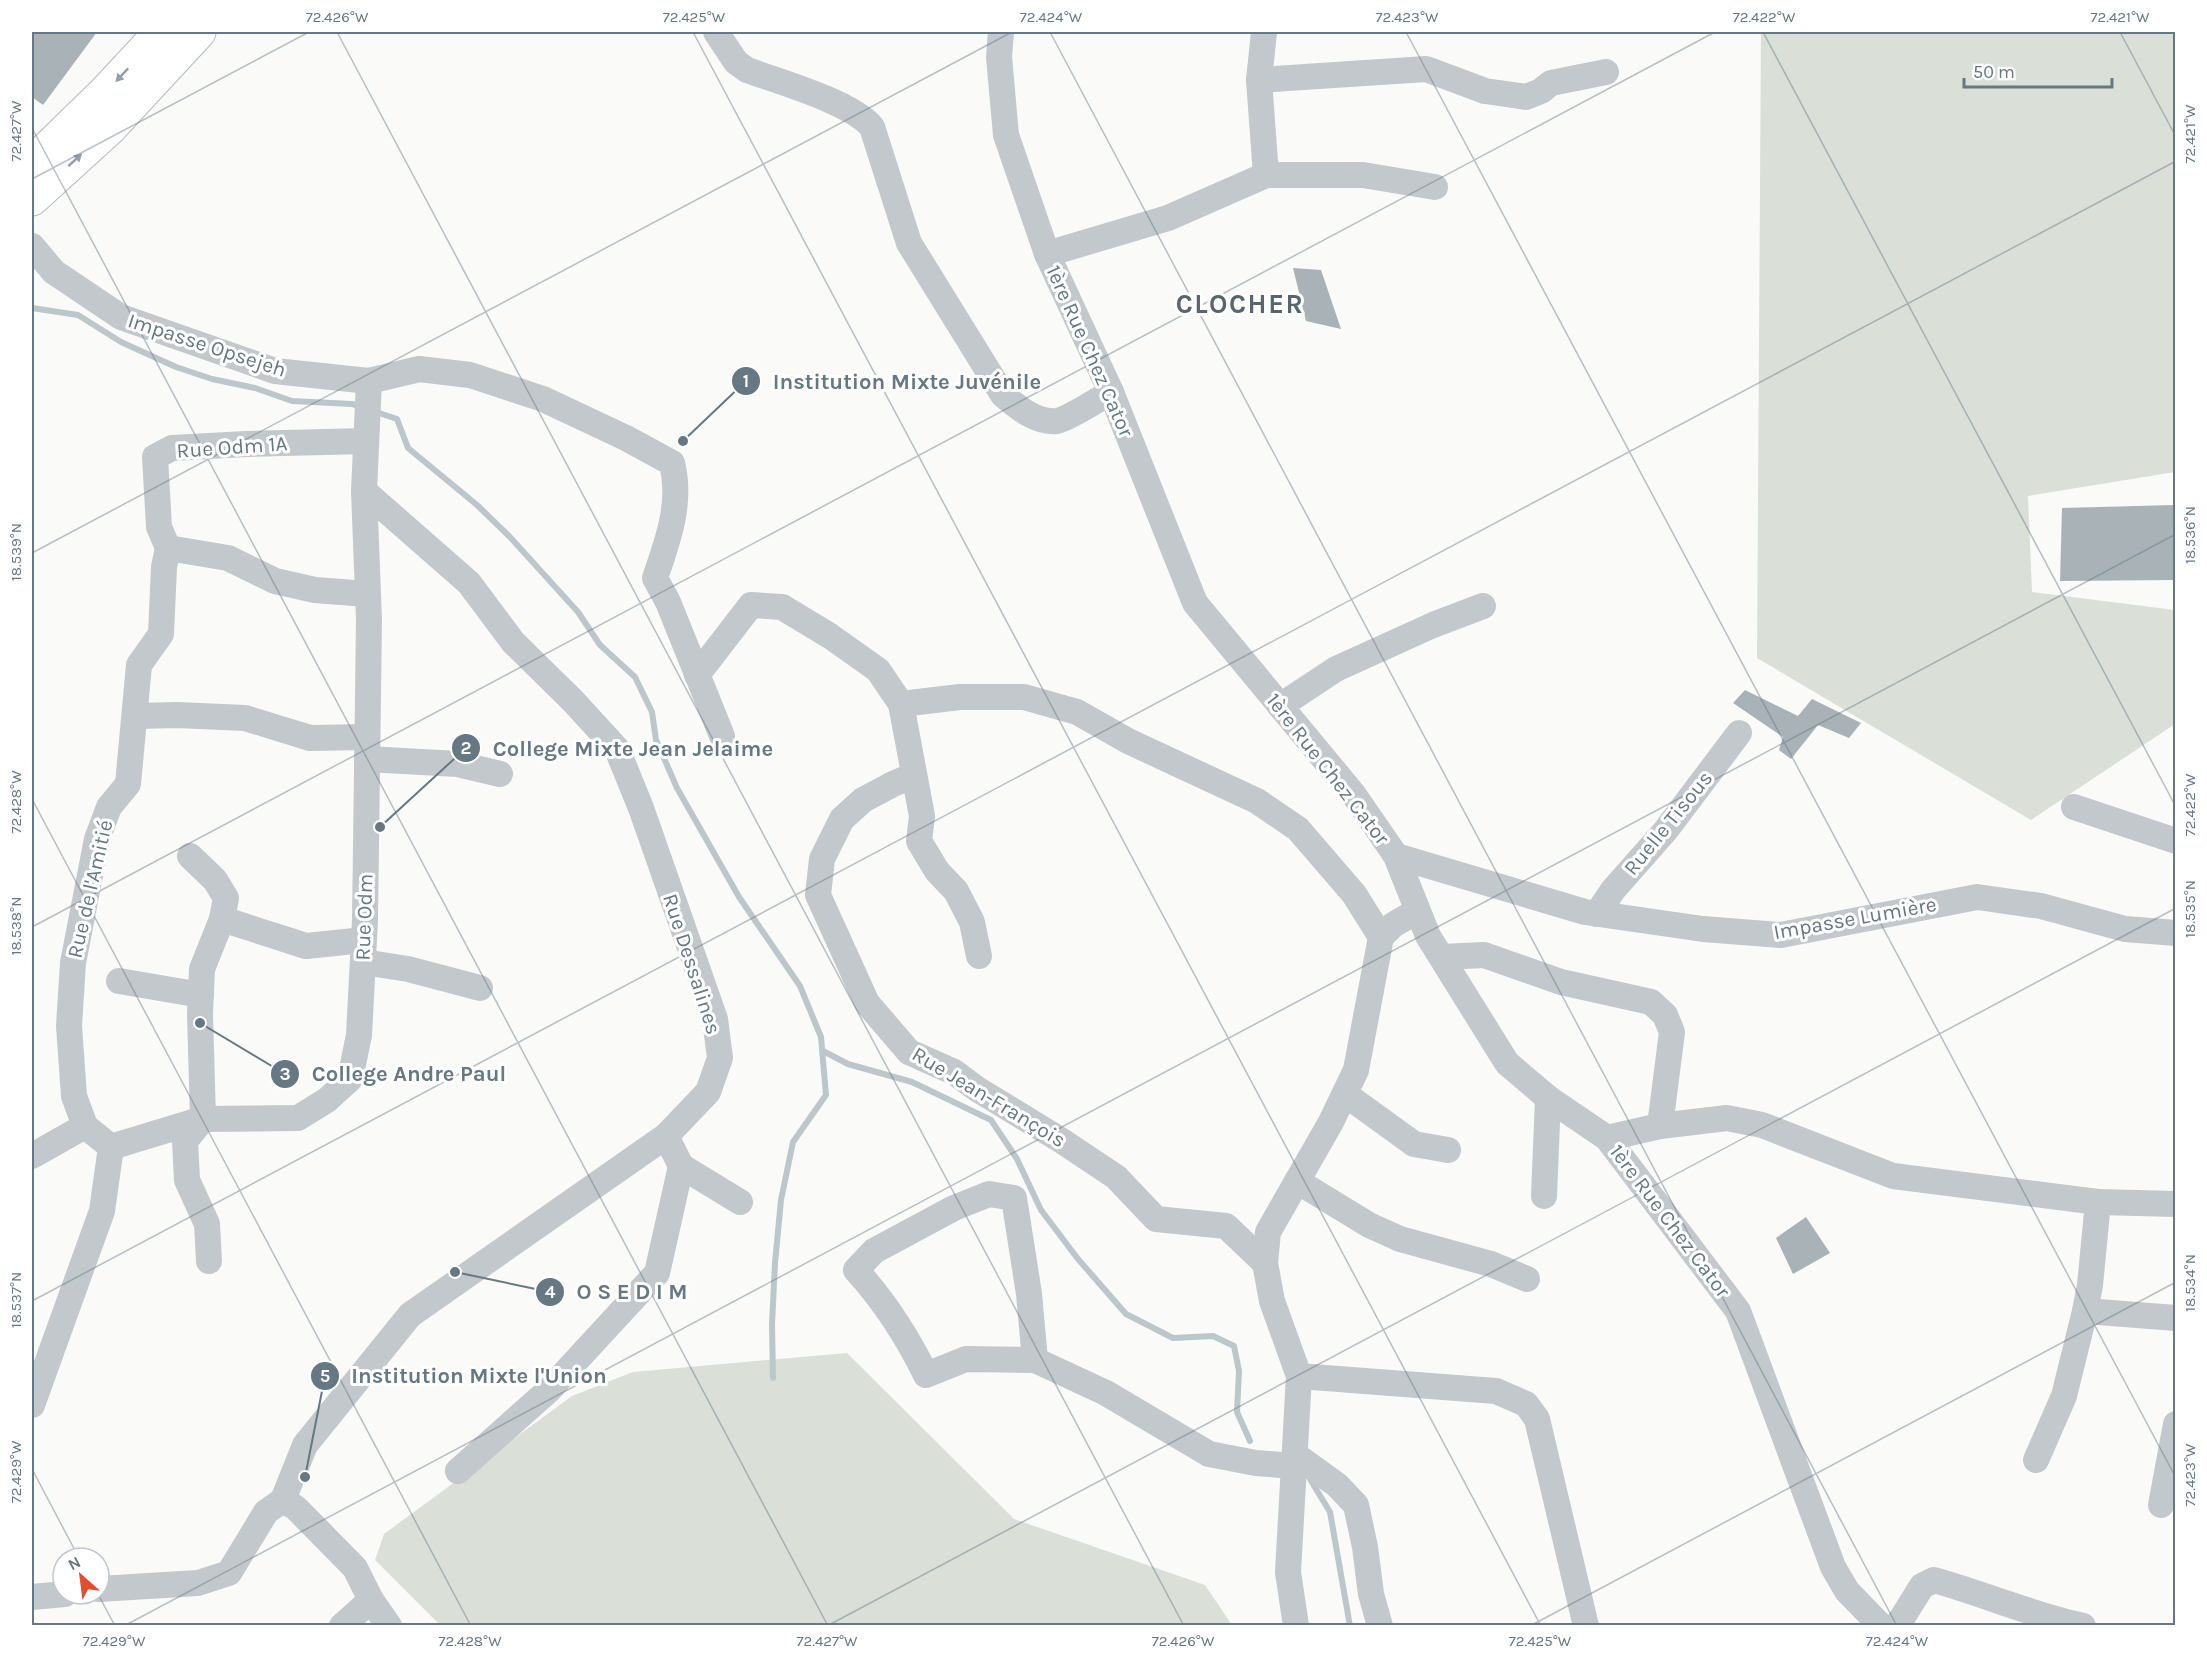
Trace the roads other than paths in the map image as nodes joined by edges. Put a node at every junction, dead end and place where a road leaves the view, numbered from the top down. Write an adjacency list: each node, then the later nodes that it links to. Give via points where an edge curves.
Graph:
1 (161, 32): 8 (main road, one-way to 8)
2 (199, 32): 11 (main road, one-way to 2, via 111,128)
3 (716, 32): 15 (street, via 736,62 747,70 839,105 863,117 872,128 909,243 1003,395 1020,409 1057,421)
4 (1001, 32): 13 (street, 1ère Rue Chez Cator, via 999,57 1006,135)
5 (1264, 32): 7 (street)
6 (1606, 72): 7 (street, via 1551,83 1526,97 1485,91 1426,69)
7 (1259, 80): 9 (street)
8 (32, 163)
9 (1266, 175): 10 (street, via 1363,175); 13 (street, via 1168,218)
10 (1435, 187)
11 (32, 199)
12 (32, 246): 14 (street, Impasse Opsejeh, via 54,272 121,317 275,371)
13 (1047, 254): 15 (street, 1ère Rue Chez Cator)
14 (369, 381): 16 (street, Rue Odm); 21 (street, Impasse Opsejeh, via 419,369 470,375 543,399 672,463 676,481 672,530 654,578 668,602)
15 (1111, 392): 23 (street, 1ère Rue Chez Cator, via 1195,603)
16 (366, 441): 17 (street, Rue Odm); 18 (street, Rue Odm 1A, via 172,448 155,457 159,527)
17 (364, 491): 19 (street, Rue Odm); 50 (street, Rue Dessalines, via 469,583 513,642 617,749 715,1018 720,1058 708,1092)
18 (168, 548): 19 (street, via 228,558 275,581 315,590); 24 (street, Rue de l'Amitié, via 162,634 139,665)
19 (368, 594): 27 (street, Rue Odm)
20 (1483, 606): 23 (street, via 1336,669)
21 (697, 675): 22 (street, via 751,605 782,607 878,670); 26 (street, Impasse Opsejeh)
22 (901, 704): 29 (street); 38 (street, via 960,697 1023,697 1077,712 1128,741 1257,801 1298,829 1354,894)
23 (1280, 706): 33 (street, 1ère Rue Chez Cator, via 1354,795)
24 (135, 716): 27 (street, via 245,718 310,738); 48 (street, Rue de l'Amitié, via 129,784 109,807 97,839 73,963 69,1026 74,1096)
25 (1739, 733): 35 (street, Ruelle Tisous)
26 (722, 735)
27 (367, 748): 28 (street); 39 (street, Rue Odm)
28 (500, 774)
29 (914, 776): 40 (street, via 922,816 919,841 937,871 956,891 972,922); 62 (street, Rue Jean-François, via 863,800 842,819 822,859 818,895 867,1003 909,1052 954,1072 1116,1177 1156,1219 1226,1226)
30 (2074, 807): 31 (street)
31 (2175, 841)
32 (190, 856): 36 (street, via 215,880 226,898)
33 (1396, 856): 34 (street, 1ère Rue Chez Cator); 35 (street, Impasse Lumière)
34 (1417, 911): 38 (street, via 1393,924); 41 (street, 1ère Rue Chez Cator)
35 (1597, 914): 37 (street, Impasse Lumière, via 1781,935 1977,897 2041,906 2125,929)
36 (222, 919): 39 (street, via 306,946); 44 (street, via 202,969)
37 (2175, 933)
38 (1381, 937): 45 (street, via 1356,1070)
39 (364, 951): 43 (street, via 408,969); 47 (street, Rue Odm, via 359,1035 350,1079 327,1101 298,1118)
40 (978, 956)
41 (1442, 957): 46 (street, 1ère Rue Chez Cator, via 1507,1063); 49 (street, via 1484,955 1561,982 1651,1002 1665,1015 1672,1032)
42 (119, 981): 44 (street)
43 (480, 988)
44 (201, 994): 47 (street)
45 (1345, 1094): 53 (street, via 1414,1144); 56 (street)
46 (1548, 1098): 51 (street, 1ère Rue Chez Cator); 57 (street)
47 (203, 1119): 52 (street, Rue Odm); 61 (street, via 185,1141 187,1180 207,1224)
48 (85, 1126): 52 (street); 54 (street)
49 (1660, 1126): 51 (street); 59 (street, via 1726,1118 1762,1125 1893,1176)
50 (666, 1136): 55 (street); 73 (street, Rue Dessalines, via 410,1316 305,1445)
51 (1607, 1138): 84 (street, 1ère Rue Chez Cator, via 1738,1311 1833,1567 1848,1591)
52 (111, 1148): 68 (street, via 102,1211)
53 (1448, 1150)
54 (32, 1155)
55 (681, 1166): 58 (street); 72 (street, via 657,1273 549,1390)
56 (1297, 1180): 62 (street, via 1268,1232); 63 (street, via 1380,1230)
57 (1544, 1196)
58 (740, 1202)
59 (2098, 1202): 60 (street); 64 (street)
60 (2175, 1204)
61 (208, 1261)
62 (1265, 1263): 67 (street, via 1272,1301)
63 (1527, 1279)
64 (2085, 1311): 65 (street); 70 (street, via 2064,1396)
65 (2175, 1318)
66 (1035, 1360): 66 (street, via 966,1359 926,1375 895,1318 856,1270 874,1251 954,1208 989,1194 1014,1198); 71 (street, via 1106,1393 1209,1454)
67 (1299, 1376): 71 (street); 83 (street, via 1496,1391 1526,1404 1537,1419)
68 (32, 1405)
69 (2175, 1424): 74 (street)
70 (2036, 1460)
71 (1294, 1466): 81 (street, via 1288,1572); 82 (street, via 1301,1459 1337,1485 1356,1505)
72 (458, 1471)
73 (283, 1500): 75 (street, via 266,1512 229,1573 198,1583); 78 (street, via 296,1508 355,1569)
74 (2161, 1505)
75 (111, 1588)
76 (51, 1595): 77 (street)
77 (32, 1597)
78 (371, 1600): 79 (street); 80 (street)
79 (342, 1626)
80 (389, 1626)
81 (1296, 1626)
82 (1380, 1626)
83 (1586, 1626)
84 (1881, 1626)
85 (1897, 1626): 86 (street, via 1922,1586 1934,1580)
86 (2083, 1626)

